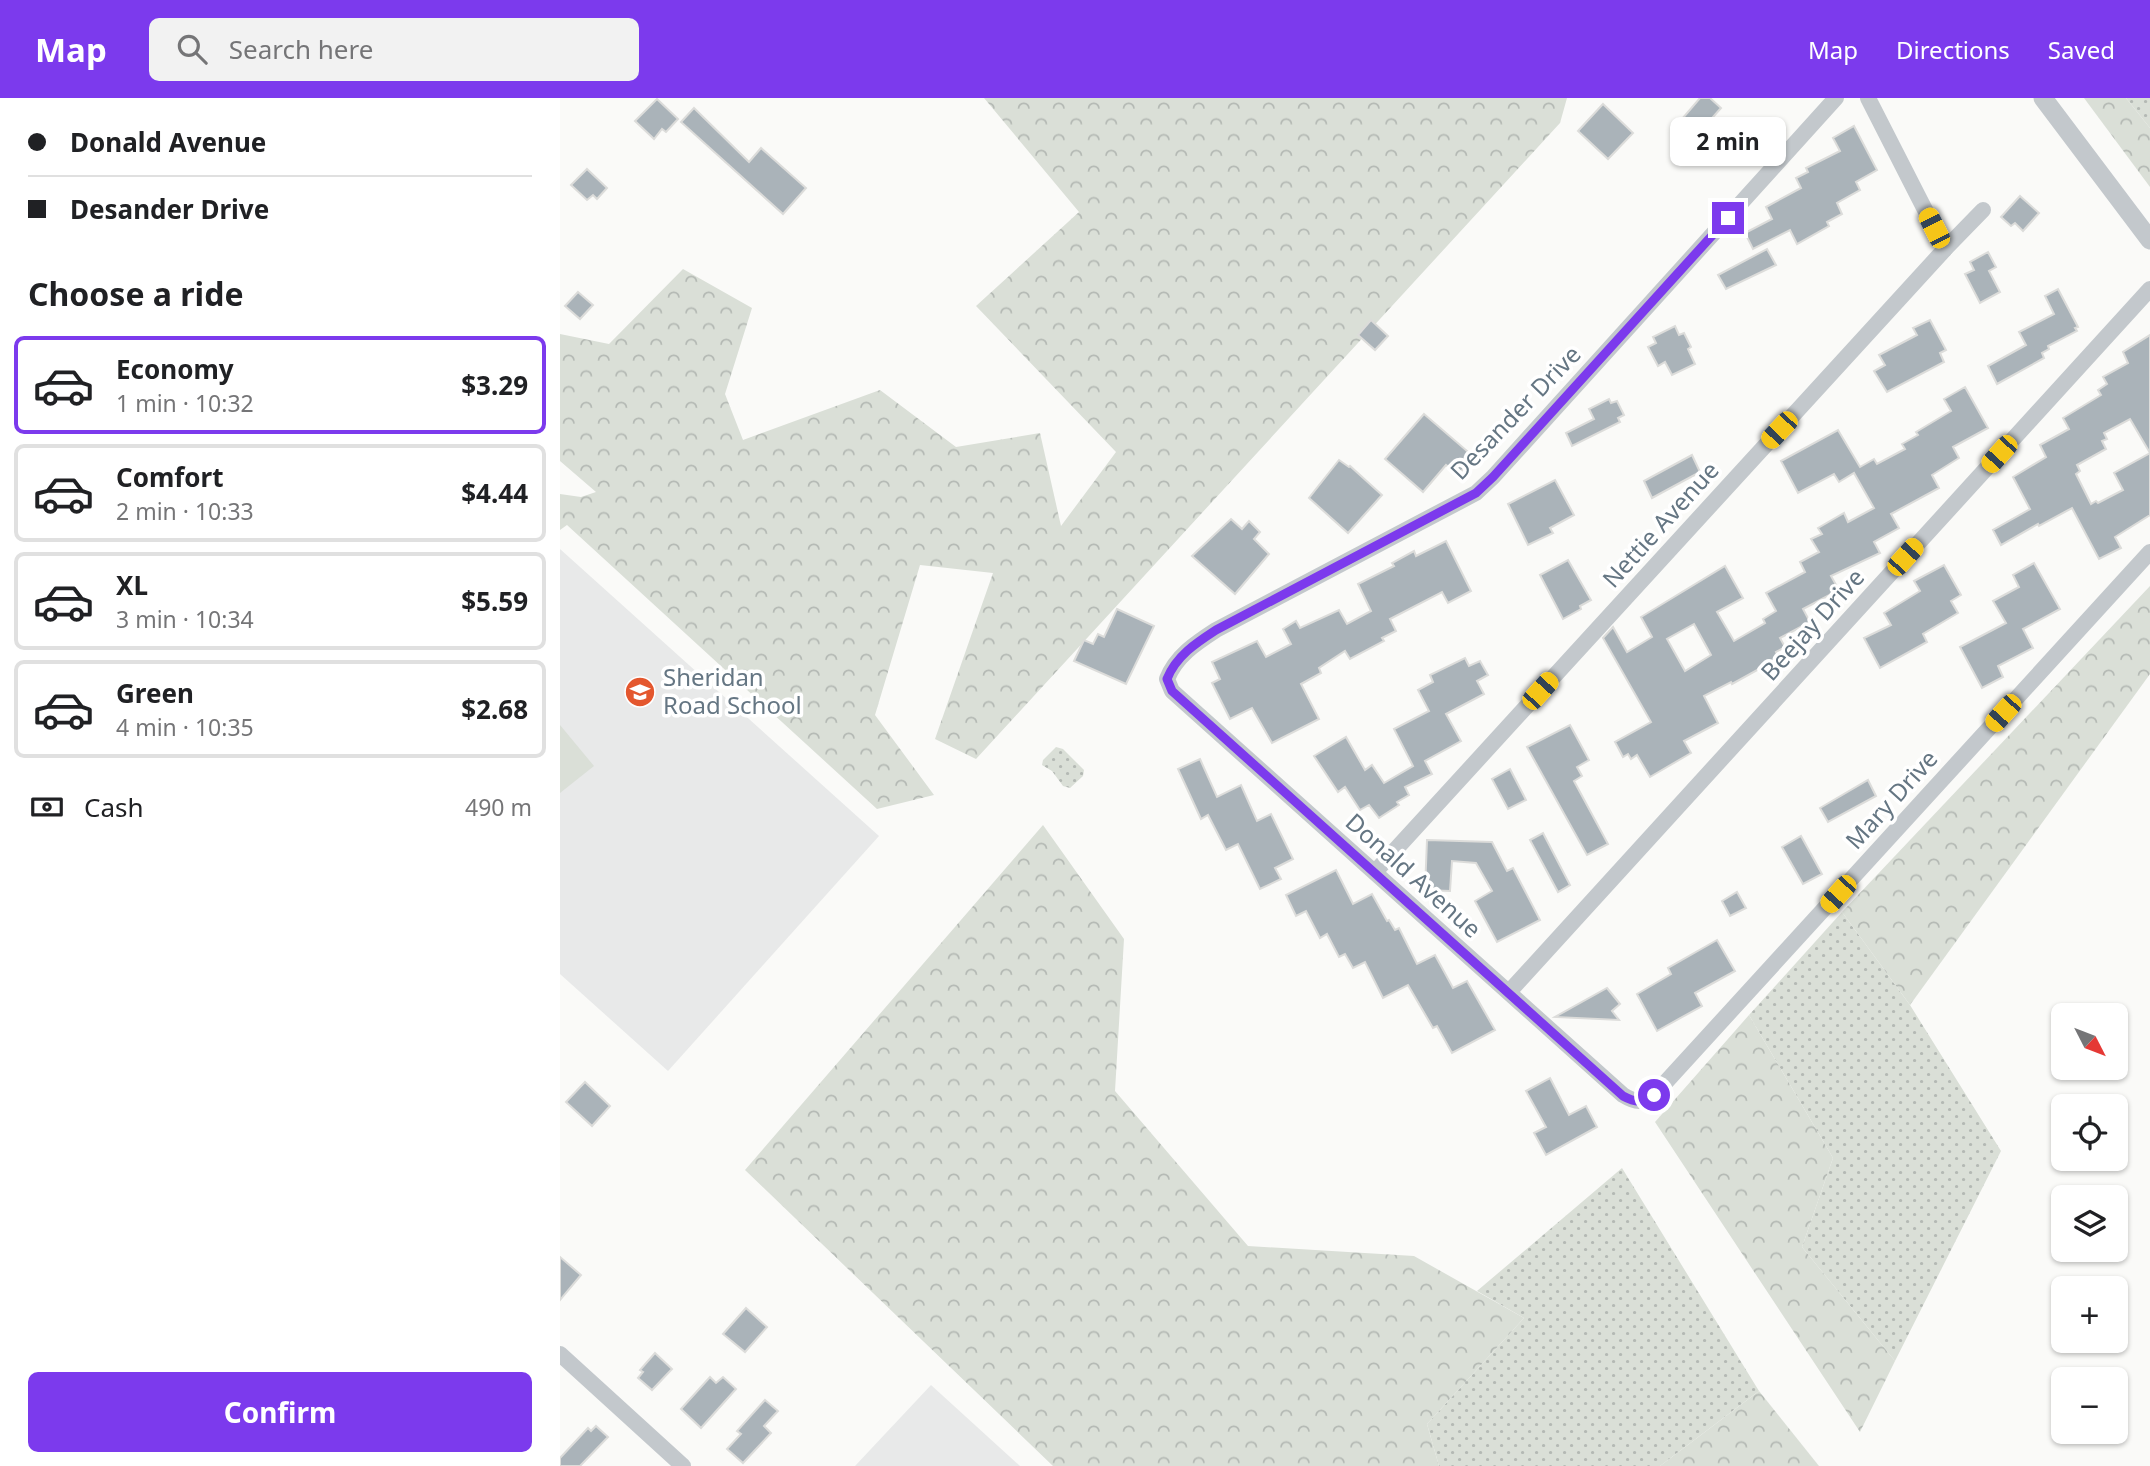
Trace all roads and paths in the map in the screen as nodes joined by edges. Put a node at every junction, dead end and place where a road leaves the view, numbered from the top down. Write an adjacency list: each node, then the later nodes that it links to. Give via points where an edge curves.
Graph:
1 (1836, 98): 9 (street, Desander Drive, via 1476,493 1216,630 1172,666)
2 (1868, 98): 6 (street)
3 (2043, 98): 5 (street)
4 (1983, 210): 6 (street, Nettie Avenue)
5 (2150, 240)
6 (1945, 249): 10 (street, Nettie Avenue)
7 (2150, 289): 11 (street, Beejay Drive)
8 (2150, 552): 12 (street, Mary Drive, via 1654,1095)
9 (1167, 679): 10 (street, Donald Avenue, via 1172,691)
10 (1375, 872): 11 (street, Donald Avenue)
11 (1509, 992): 12 (street, Donald Avenue)
12 (1634, 1102)
13 (560, 1354): 14 (street)
14 (683, 1466)

